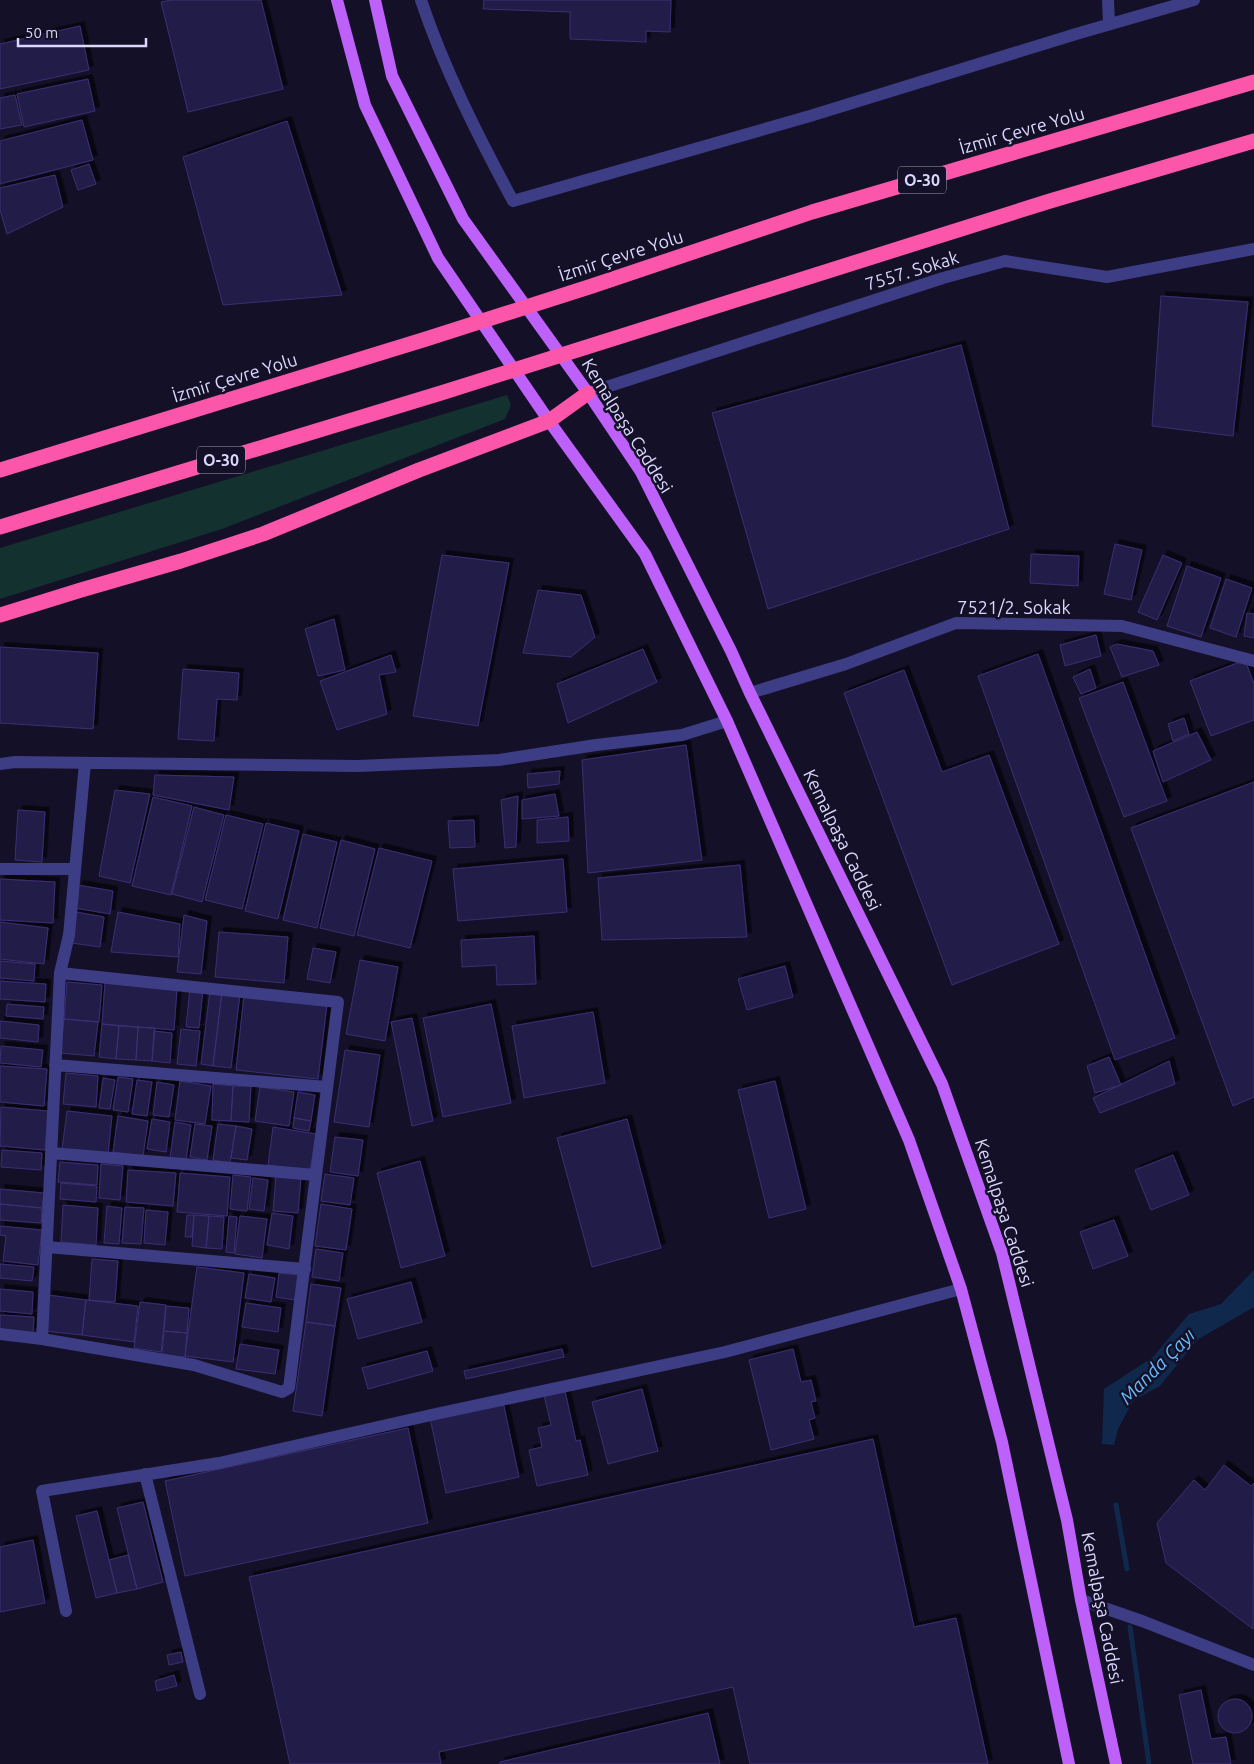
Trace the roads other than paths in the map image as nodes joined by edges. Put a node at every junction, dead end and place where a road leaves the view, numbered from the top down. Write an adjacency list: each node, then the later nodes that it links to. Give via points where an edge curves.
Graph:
1 (337, 0): 11 (main road, via 365,105 438,258)
2 (375, 0): 10 (main road, Kemalpaşa Caddesi, via 392,76 463,219)
3 (420, 0): 6 (street, via 482,144 513,201 810,116)
4 (1108, 0): 6 (street)
5 (1194, 0): 6 (street)
6 (1109, 24)
7 (1254, 82): 12 (highway, İzmir Çevre Yolu / O-30, via 812,212 426,339)
8 (1254, 141): 13 (highway, O-30, via 1040,204 441,393)
9 (1254, 249): 10 (street, 7557. Sokak, via 1107,277 1006,262 943,278)
10 (588, 393): 11 (highway); 16 (main road, Kemalpaşa Caddesi, via 641,472)
11 (549, 421): 14 (highway, via 263,534 181,562); 17 (main road, via 645,554)
12 (0, 470)
13 (0, 527)
14 (0, 615)
15 (1254, 661): 16 (street, 7521/2. Sokak, via 1122,626 956,623 846,664)
16 (750, 693): 33 (main road, Kemalpaşa Caddesi, via 945,1093 1002,1253 1067,1520)
17 (727, 721): 18 (street, via 682,735 499,760 358,766); 29 (main road, via 909,1140)
18 (85, 763): 19 (street); 21 (street)
19 (0, 764)
20 (0, 869): 21 (street)
21 (75, 869): 22 (street)
22 (60, 973): 23 (street); 24 (street, via 338,1002)
23 (55, 1064): 24 (street); 25 (street)
24 (327, 1087): 26 (street)
25 (51, 1153): 26 (street); 27 (street)
26 (316, 1175): 28 (street)
27 (46, 1247): 28 (street); 31 (street)
28 (305, 1269): 31 (street, via 289,1388 282,1392 194,1365)
29 (961, 1289): 32 (street, via 725,1352 219,1463); 37 (main road, via 1002,1442)
30 (0, 1334): 31 (street)
31 (42, 1339)
32 (145, 1474): 34 (street, via 42,1491); 36 (street)
33 (1081, 1600): 35 (street); 38 (main road, Kemalpaşa Caddesi)
34 (66, 1611)
35 (1254, 1665)
36 (200, 1694)
37 (1069, 1764)
38 (1116, 1764)

